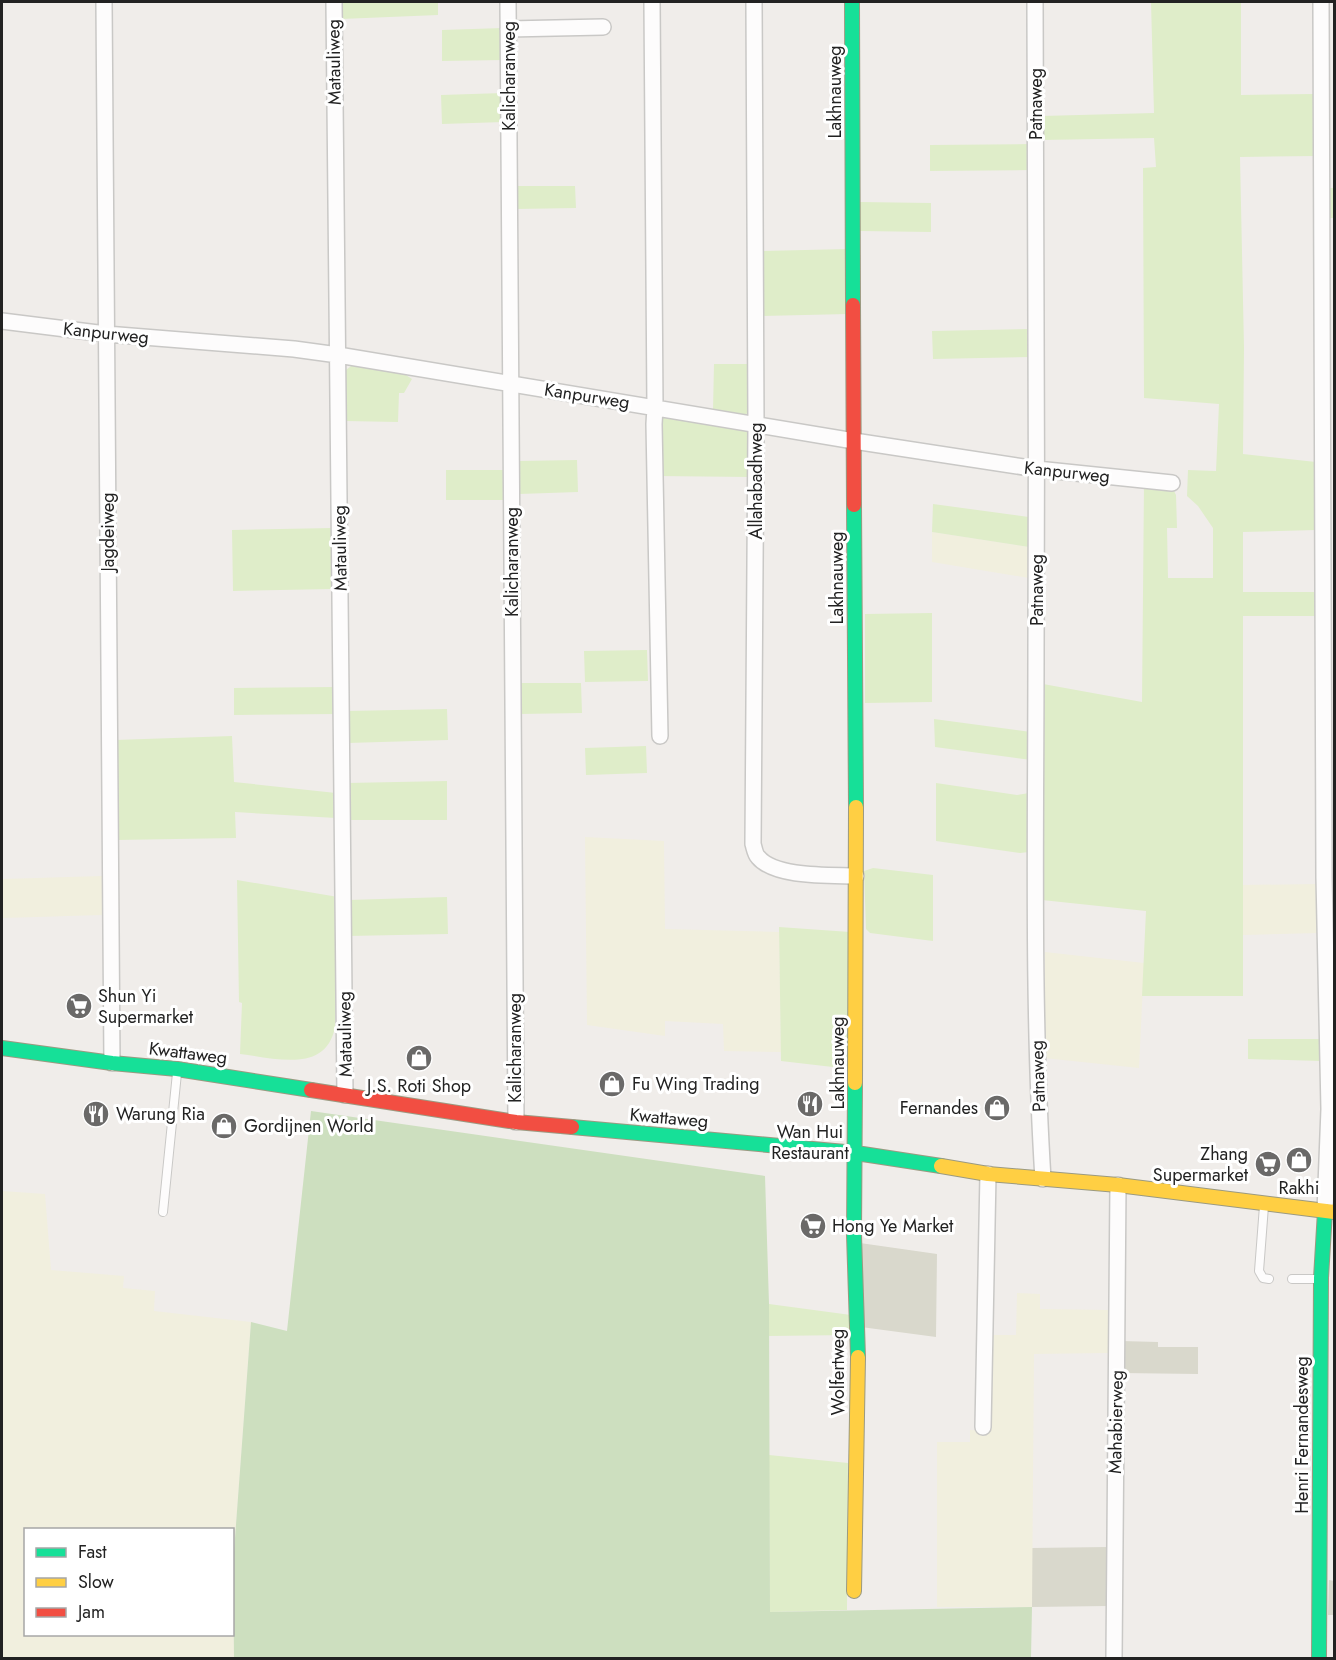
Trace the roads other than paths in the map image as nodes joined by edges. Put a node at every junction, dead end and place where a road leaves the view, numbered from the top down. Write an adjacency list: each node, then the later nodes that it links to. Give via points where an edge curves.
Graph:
1 (104, 2): 12 (street, Jagdeiweg)
2 (334, 2): 13 (street, Matauliweg)
3 (508, 2): 10 (street, Kalicharanweg)
4 (652, 2): 15 (street)
5 (753, 2): 16 (street, Allahabadhweg)
6 (852, 2): 17 (street, Lakhnauweg)
7 (1035, 2): 18 (street, Patnaweg)
8 (1321, 2): 33 (street, via 1324,877)
9 (603, 27): 10 (street)
10 (508, 28): 14 (street, Kalicharanweg)
11 (2, 321): 12 (street, Kanpurweg)
12 (106, 334): 13 (street, Kanpurweg); 23 (street, Jagdeiweg)
13 (338, 355): 14 (street, Kanpurweg); 25 (street, Matauliweg)
14 (511, 384): 15 (street, Kanpurweg); 26 (street, Kalicharanweg)
15 (655, 407): 16 (street, Kanpurweg); 20 (street)
16 (756, 424): 17 (street, Kanpurweg); 21 (street, Allahabadhweg, via 753,843 758,857 778,870)
17 (854, 441): 18 (street, Kanpurweg); 21 (street, Lakhnauweg)
18 (1037, 469): 19 (street, Kanpurweg); 29 (street, Patnaweg, via 1036,968)
19 (1172, 483)
20 (660, 736)
21 (856, 876): 27 (street, Lakhnauweg)
22 (2, 1048): 23 (street, Kwattaweg)
23 (112, 1063): 24 (street, Kwattaweg)
24 (177, 1069): 25 (street, Kwattaweg); 32 (lane)
25 (345, 1095): 26 (street, Kwattaweg)
26 (516, 1122): 27 (street, Kwattaweg)
27 (856, 1153): 28 (street, Kwattaweg); 38 (street, Wolfertweg)
28 (988, 1174): 29 (street, Kwattaweg); 37 (street)
29 (1043, 1179): 30 (street, Kwattaweg)
30 (1118, 1185): 31 (street, Kwattaweg); 39 (street, Mahabierweg)
31 (1264, 1205): 33 (street, Kwattaweg); 35 (lane, via 1259,1271)
32 (163, 1212)
33 (1330, 1212): 34 (street, Henri Fernandesweg)
34 (1321, 1278): 36 (lane); 40 (street, Henri Fernandesweg)
35 (1269, 1279)
36 (1292, 1279)
37 (984, 1427)
38 (854, 1591)
39 (1114, 1659)
40 (1319, 1659)

